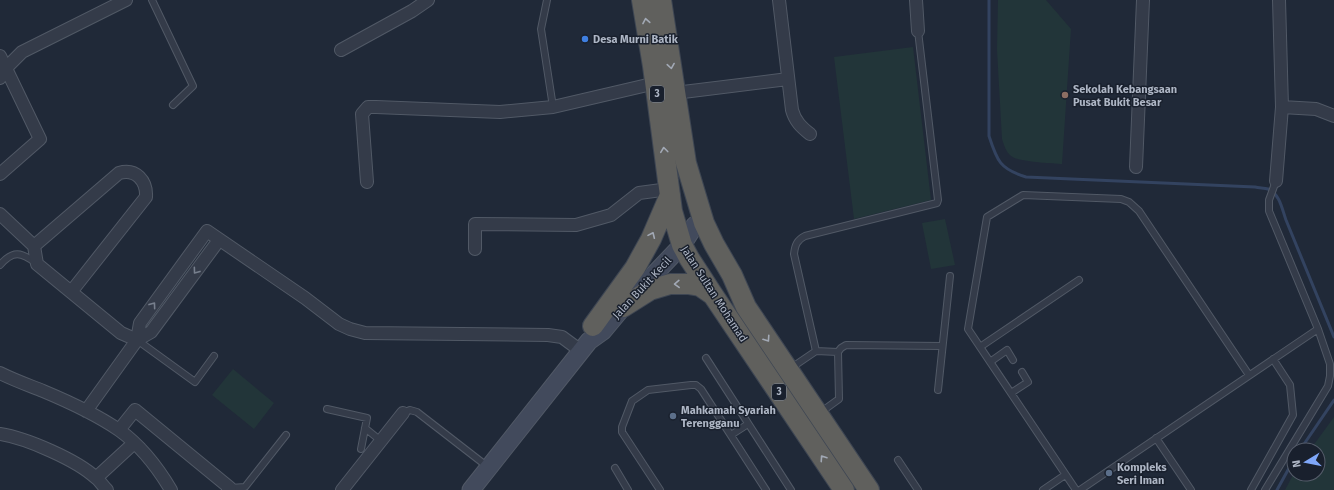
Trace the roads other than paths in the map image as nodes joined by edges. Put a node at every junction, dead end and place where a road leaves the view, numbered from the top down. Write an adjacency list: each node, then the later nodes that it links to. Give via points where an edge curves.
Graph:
1 (126, 0): 11 (street)
2 (152, 0): 19 (lane, via 193,86)
3 (428, 0): 13 (street)
4 (547, 0): 20 (lane, via 541,29)
5 (642, 0): 17 (highway, Jalan Sultan Mohamad / 3, one-way to 5)
6 (661, 0): 18 (highway, Jalan Sultan Mohamad / 3, one-way to 18)
7 (779, 0): 16 (street)
8 (916, 0): 12 (street)
9 (1143, 0): 25 (street)
10 (1279, 0): 21 (street)
11 (105, 5): 15 (street, via 22,52)
12 (918, 31): 48 (lane, via 937,204 799,239 794,254)
13 (341, 50)
14 (0, 56): 15 (street)
15 (3, 73): 26 (street, via 40,139)
16 (788, 79): 18 (street); 23 (street, via 795,118)
17 (656, 83): 20 (street); 29 (highway, Jalan Sultan Mohamad / 3, one-way to 17)
18 (675, 93): 24 (highway, Jalan Sultan Mohamad / 3)
19 (174, 105)
20 (553, 106): 28 (street, via 500,112 368,107 362,114)
21 (1282, 107): 22 (street, via 1316,109); 27 (street)
22 (1334, 116)
23 (810, 134)
24 (686, 164): 31 (highway, 3); 42 (highway, Jalan Sultan Mohamad / 3, via 704,223)
25 (1136, 167)
26 (0, 174)
27 (1276, 181): 43 (lane, via 1268,211)
28 (367, 182)
29 (669, 192): 31 (highway, Jalan Sultan Mohamad / 3, via 672,211); 34 (street, via 639,193 611,216 576,225 475,224); 44 (highway, one-way to 29, via 635,268 651,239)
30 (0, 214): 33 (street)
31 (685, 234): 40 (highway, Jalan Sultan Mohamad / 3, via 689,258); 41 (main road, Jalan Bukit Kecil); 42 (highway, 3, via 702,242); 44 (main road, Jalan Bukit Kecil)
32 (219, 240): 44 (street, via 339,324 350,329 365,332 548,335); 45 (street, one-way to 45, via 152,332); 45 (street, one-way to 32, via 140,323 207,232)
33 (34, 246): 35 (street); 39 (street, via 119,173 126,171 139,176 146,188 146,198)
34 (475, 249)
35 (37, 264): 36 (lane, via 21,254 13,254); 39 (street)
36 (0, 265)
37 (950, 276): 46 (lane)
38 (1079, 280): 47 (lane)
39 (71, 292): 45 (street, via 121,333)
40 (713, 295): 41 (highway, one-way to 41, via 700,286 670,284 650,290); 89 (highway, Jalan Sultan Mohamad / 3, one-way to 40)
41 (623, 307): 44 (main road, Jalan Bukit Kecil, via 603,330)
42 (746, 307): 55 (highway, Jalan Sultan Mohamad / 3, one-way to 55)
43 (1318, 329): 52 (lane); 97 (lane, via 1330,364 1328,386)
44 (587, 339): 76 (main road, Jalan Bukit Kecil)
45 (137, 340): 50 (lane, via 195,382); 62 (street)
46 (942, 346): 49 (lane, via 846,345); 59 (lane)
47 (980, 347): 54 (lane); 58 (lane, via 968,330 987,217 1023,195 1121,199 1139,210)
48 (816, 351): 49 (lane); 55 (lane)
49 (838, 352): 64 (lane, via 839,399)
50 (214, 356)
51 (706, 358): 65 (lane)
52 (1273, 359): 58 (lane); 96 (lane, via 1290,385 1293,415)
53 (1013, 360): 54 (lane, via 1007,350)
54 (990, 362): 60 (lane)
55 (788, 370): 64 (highway, Jalan Sultan Mohamad / 3)
56 (1022, 372): 60 (lane, via 1028,382)
57 (0, 373): 62 (street)
58 (1249, 375): 71 (lane)
59 (938, 390)
60 (1011, 393): 78 (lane)
61 (327, 410): 66 (lane, via 367,418)
62 (86, 411): 67 (street)
63 (404, 412): 72 (street); 76 (lane, via 417,412)
64 (818, 414): 90 (highway, Jalan Sultan Mohamad / 3)
65 (748, 424): 70 (lane); 88 (lane)
66 (365, 428): 72 (lane); 74 (lane)
67 (119, 430): 73 (street); 80 (street, via 135,410)
68 (0, 434): 79 (street, via 42,447)
69 (286, 435): 80 (lane, via 245,487)
70 (731, 435): 86 (lane, via 696,385 648,390 632,401 622,432); 87 (lane)
71 (1156, 438): 94 (lane); 95 (lane)
72 (381, 441): 83 (street)
73 (134, 443): 79 (street); 82 (street, via 150,460)
74 (361, 449)
75 (898, 460): 91 (lane)
76 (489, 468): 84 (main road, Jalan Bukit Kecil)
77 (615, 468): 85 (lane)
78 (1065, 475): 92 (lane); 93 (lane)
79 (96, 478): 81 (street)
80 (229, 489)
81 (107, 490)
82 (171, 490)
83 (342, 490)
84 (471, 490)
85 (628, 490)
86 (660, 490)
87 (766, 490)
88 (790, 490)
89 (844, 490)
90 (870, 490)
91 (918, 490)
92 (1043, 490)
93 (1076, 490)
94 (1080, 490)
95 (1191, 490)
96 (1251, 490)
97 (1265, 490)

